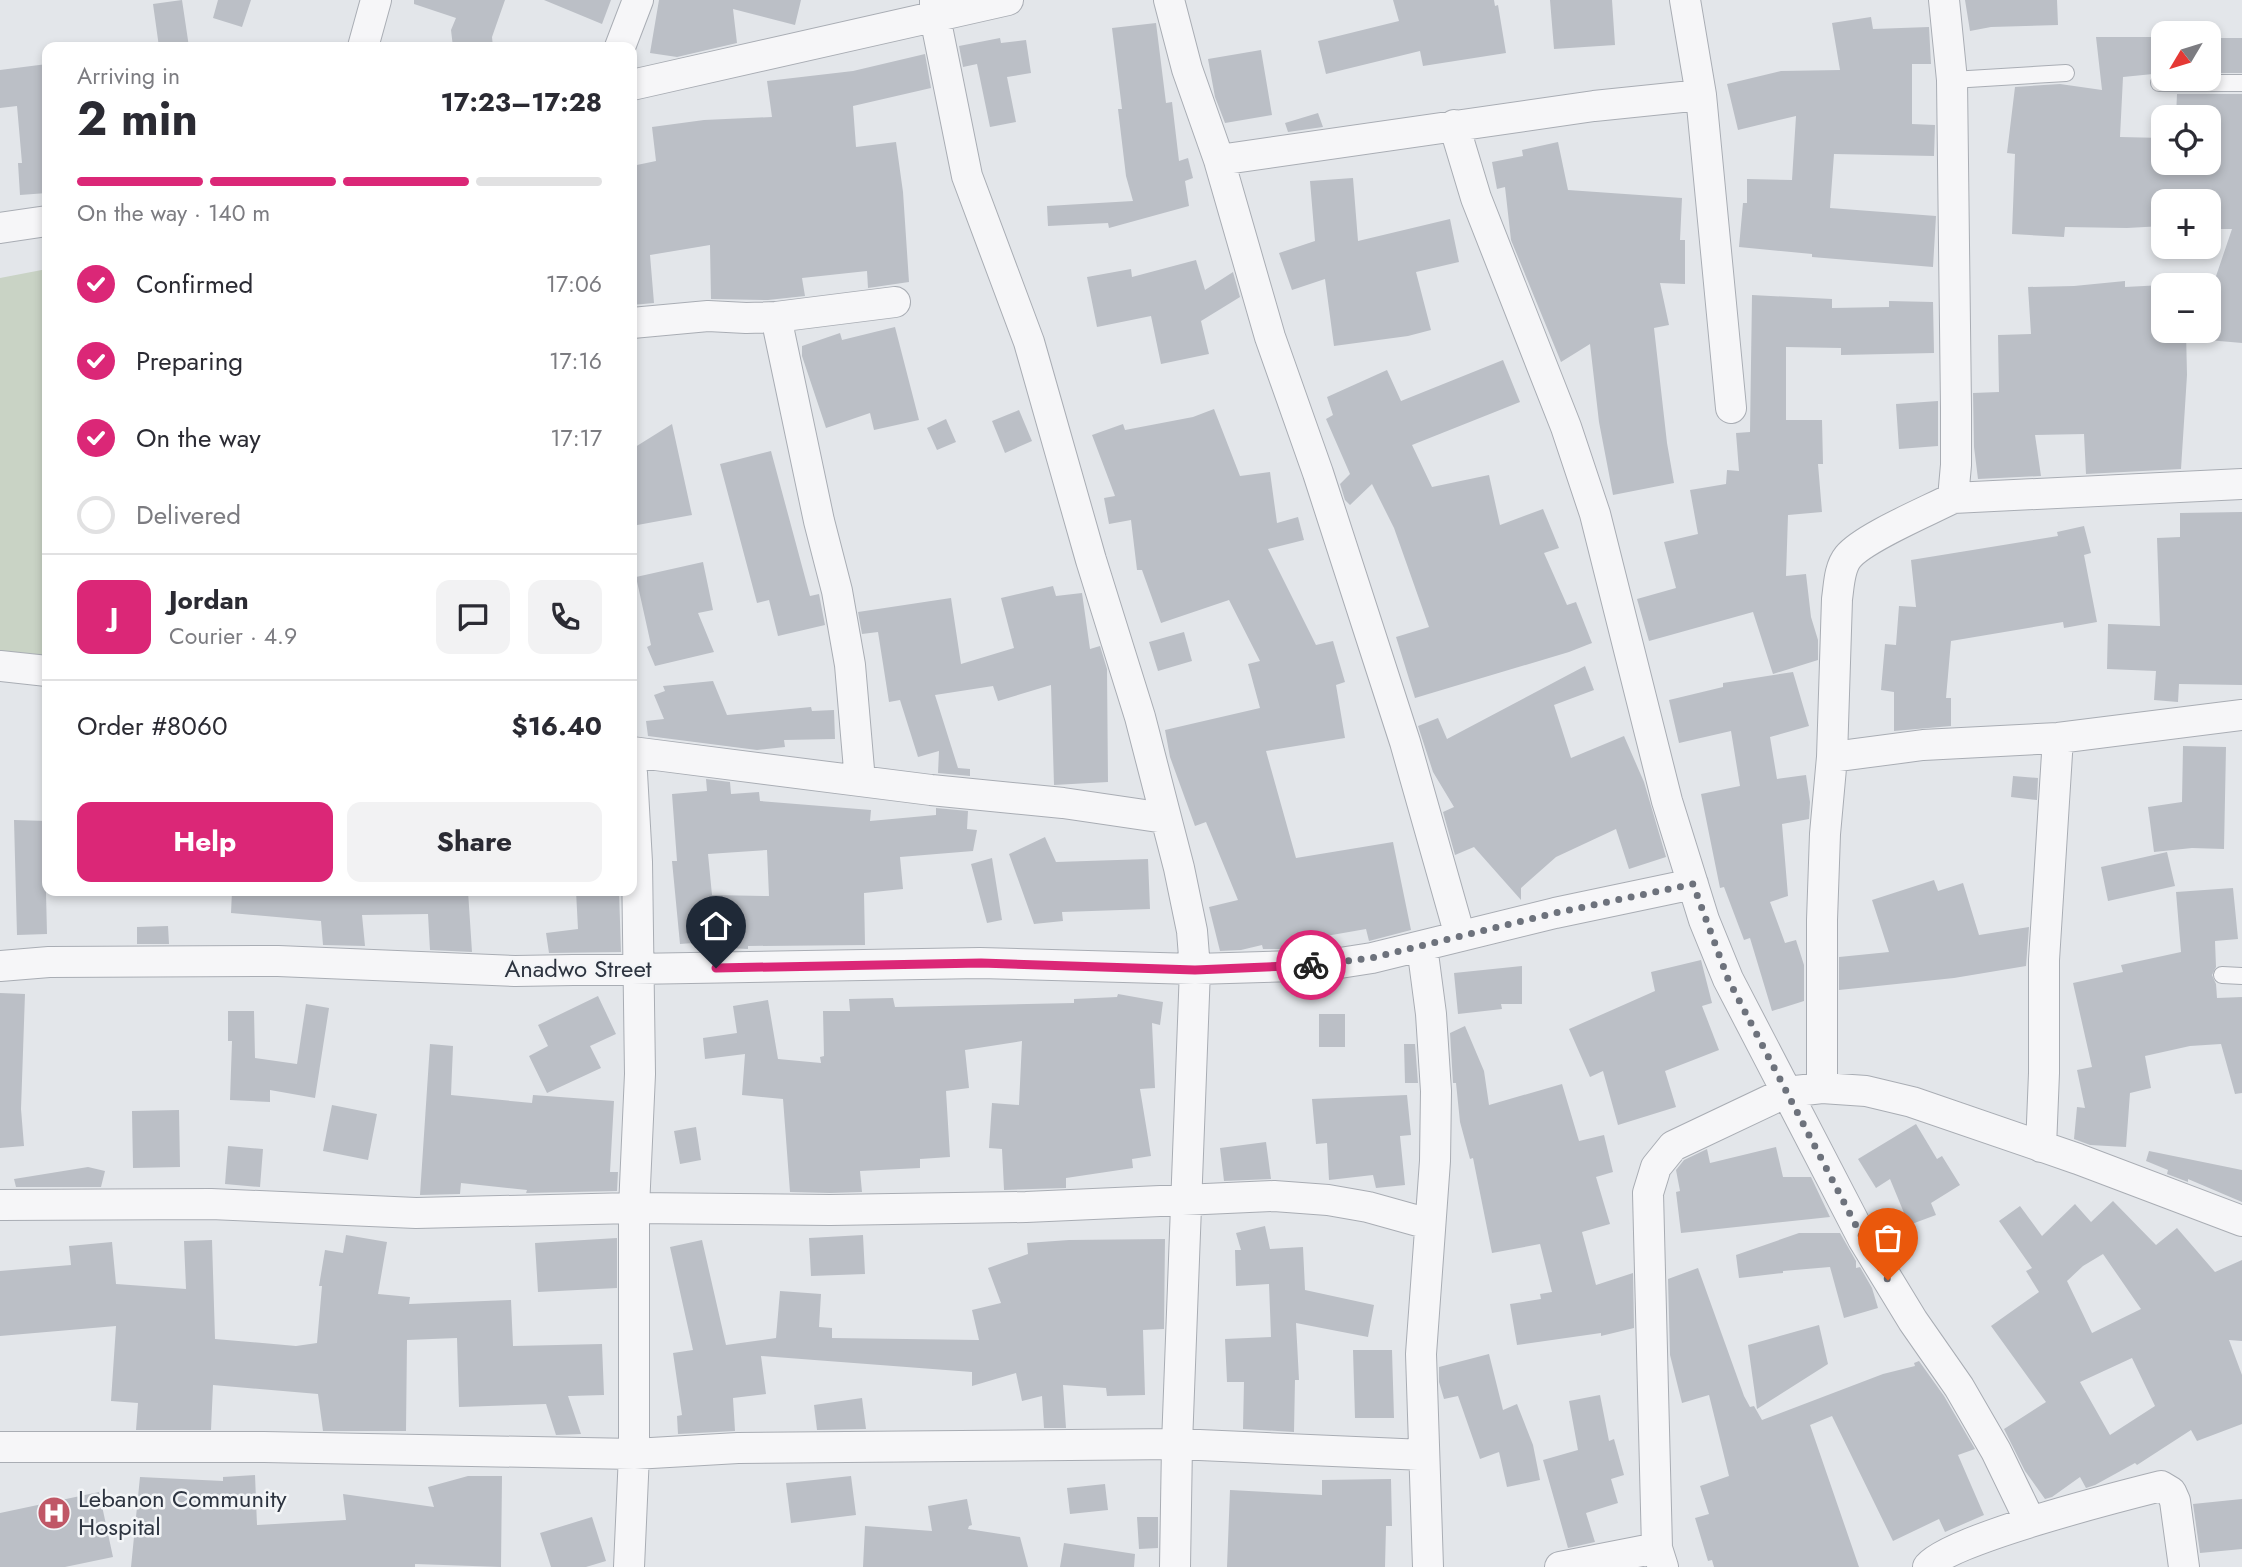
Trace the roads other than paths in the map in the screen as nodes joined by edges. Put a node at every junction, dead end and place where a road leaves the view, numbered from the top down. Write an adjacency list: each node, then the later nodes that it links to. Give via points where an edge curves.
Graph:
1 (376, 0): 8 (street)
2 (638, 0): 9 (street)
3 (1008, 0): 7 (street)
4 (1169, 0): 17 (street)
5 (1685, 0): 15 (street)
6 (1944, 0): 11 (street)
7 (935, 9): 14 (street); 33 (street, via 967,176 1029,342 1140,717)
8 (364, 42)
9 (622, 42)
10 (2066, 73): 11 (lane)
11 (1952, 80): 25 (street)
12 (2221, 83): 13 (lane)
13 (2242, 83)
14 (637, 84)
15 (1701, 94): 16 (street); 23 (street)
16 (1454, 125): 17 (street); 35 (street, via 1476,198 1566,427 1595,514 1667,801)
17 (1219, 160): 36 (street, via 1270,337 1405,742)
18 (42, 222): 19 (street)
19 (0, 228)
20 (895, 302): 21 (street)
21 (776, 317): 22 (street, via 708,316); 32 (street, via 844,628)
22 (637, 323)
23 (1731, 408)
24 (2242, 484): 25 (street)
25 (1953, 498): 31 (street, via 1859,546 1846,559 1837,599)
26 (0, 666): 27 (street)
27 (42, 670)
28 (2242, 715): 29 (street)
29 (2058, 738): 31 (street, via 1923,745); 45 (street, via 2044,960)
30 (637, 752): 32 (street)
31 (1832, 757): 43 (street, via 1823,870)
32 (860, 781): 33 (street)
33 (1165, 818): 40 (street, via 1192,931)
34 (637, 862): 39 (street)
35 (1693, 884): 36 (street, Anadwo Street); 44 (street, via 1728,979)
36 (1460, 936): 37 (street, Anadwo Street)
37 (1422, 946): 40 (street, Anadwo Street, via 1327,965); 50 (street, via 1436,1091)
38 (0, 966): 39 (street, Anadwo Street, via 278,961 515,971)
39 (638, 969): 40 (street, Anadwo Street, via 981,963); 48 (street, via 640,1074)
40 (1195, 970): 46 (street)
41 (2222, 975): 42 (lane)
42 (2242, 976)
43 (1822, 1088): 44 (street); 45 (street, via 1866,1091 1912,1102)
44 (1787, 1092): 55 (street, via 1863,1239 1959,1387); 56 (street, via 1673,1146 1656,1167 1648,1193)
45 (2041, 1147): 49 (street)
46 (1185, 1199): 48 (street, via 1026,1207); 50 (street, via 1274,1196 1328,1200); 51 (street)
47 (0, 1205): 48 (street, via 211,1203 416,1213)
48 (634, 1208): 53 (street)
49 (2242, 1221)
50 (1429, 1224): 54 (street, via 1422,1354)
51 (1177, 1444): 53 (street, via 738,1448); 54 (street); 58 (street)
52 (0, 1447): 53 (street)
53 (634, 1454): 57 (street)
54 (1424, 1455): 59 (street)
55 (2030, 1521): 61 (street, via 1946,1553); 62 (street, via 2161,1486 2175,1501)
56 (1660, 1558): 60 (street)
57 (629, 1567)
58 (1175, 1567)
59 (1428, 1567)
60 (1560, 1567)
61 (1928, 1567)
62 (2184, 1567)

